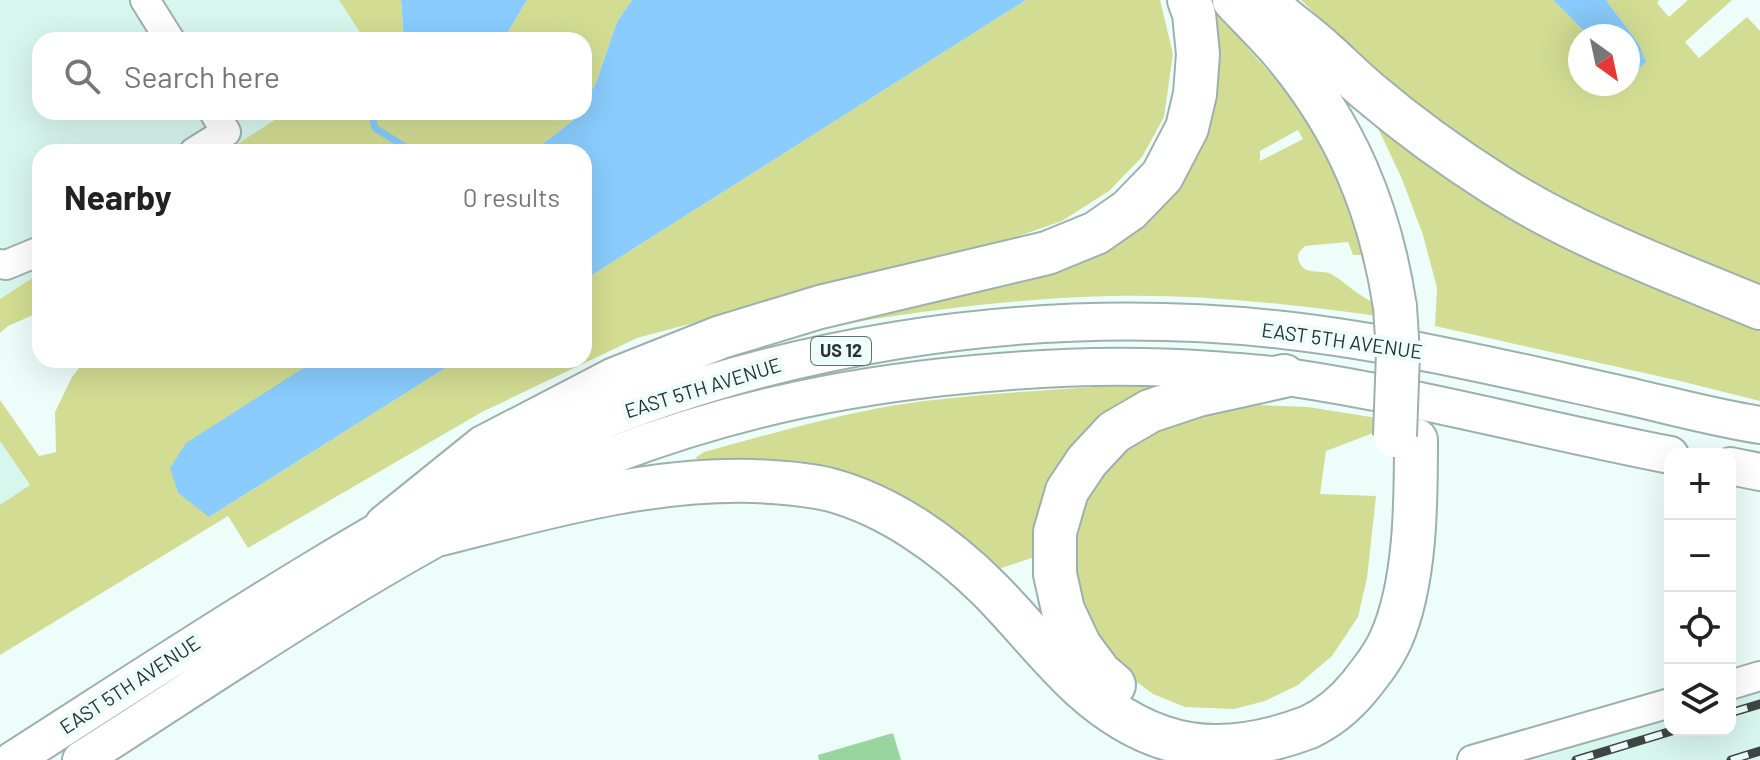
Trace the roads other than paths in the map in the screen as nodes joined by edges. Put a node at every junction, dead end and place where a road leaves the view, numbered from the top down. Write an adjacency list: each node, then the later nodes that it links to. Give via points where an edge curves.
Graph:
1 (145, 0): 5 (street)
2 (1234, 0): 11 (highway, via 1281,50 1345,146 1368,196)
3 (1270, 6): 10 (highway, via 1428,140 1498,186 1561,222); 11 (highway, via 1364,134 1402,233 1413,283)
4 (1192, 7): 18 (highway, via 1198,54 1187,128 1162,176 1129,210 1096,233 1047,253 820,307 721,337 615,379 484,447)
5 (165, 32)
6 (220, 122): 7 (street)
7 (201, 144)
8 (32, 254): 9 (street)
9 (0, 264)
10 (1760, 308)
11 (1405, 309): 14 (highway, bridge, via 1398,353)
12 (1284, 376): 14 (highway, via 1150,411 1114,432 1067,491 1055,532 1055,574 1063,610 1100,673 1151,710 1211,727 1245,725 1306,703 1330,684 1353,659 1379,602); 15 (main road, EAST 5TH AVENUE / US 12); 19 (main road, EAST 5TH AVENUE / US 12, via 1110,365 928,377 821,394 646,442 550,479)
13 (1760, 425): 18 (main road, EAST 5TH AVENUE / US 12, via 1354,339 1195,324 1019,326 907,339 716,381 537,448)
14 (1406, 438): 19 (highway, via 1416,474 1409,563 1391,639 1349,699 1320,722 1255,747 1210,750 1176,745 1140,730 1082,688 989,588 942,547 890,513 831,490 779,482 669,485 596,495)
15 (1664, 454)
16 (1736, 467): 17 (main road)
17 (1760, 472)
18 (386, 526): 23 (main road, EAST 5TH AVENUE / US 12)
19 (441, 534): 24 (main road, EAST 5TH AVENUE / US 12)
20 (1760, 676): 21 (street)
21 (1736, 683)
22 (1664, 705): 25 (street)
23 (13, 760)
24 (81, 760)
25 (1472, 760)

